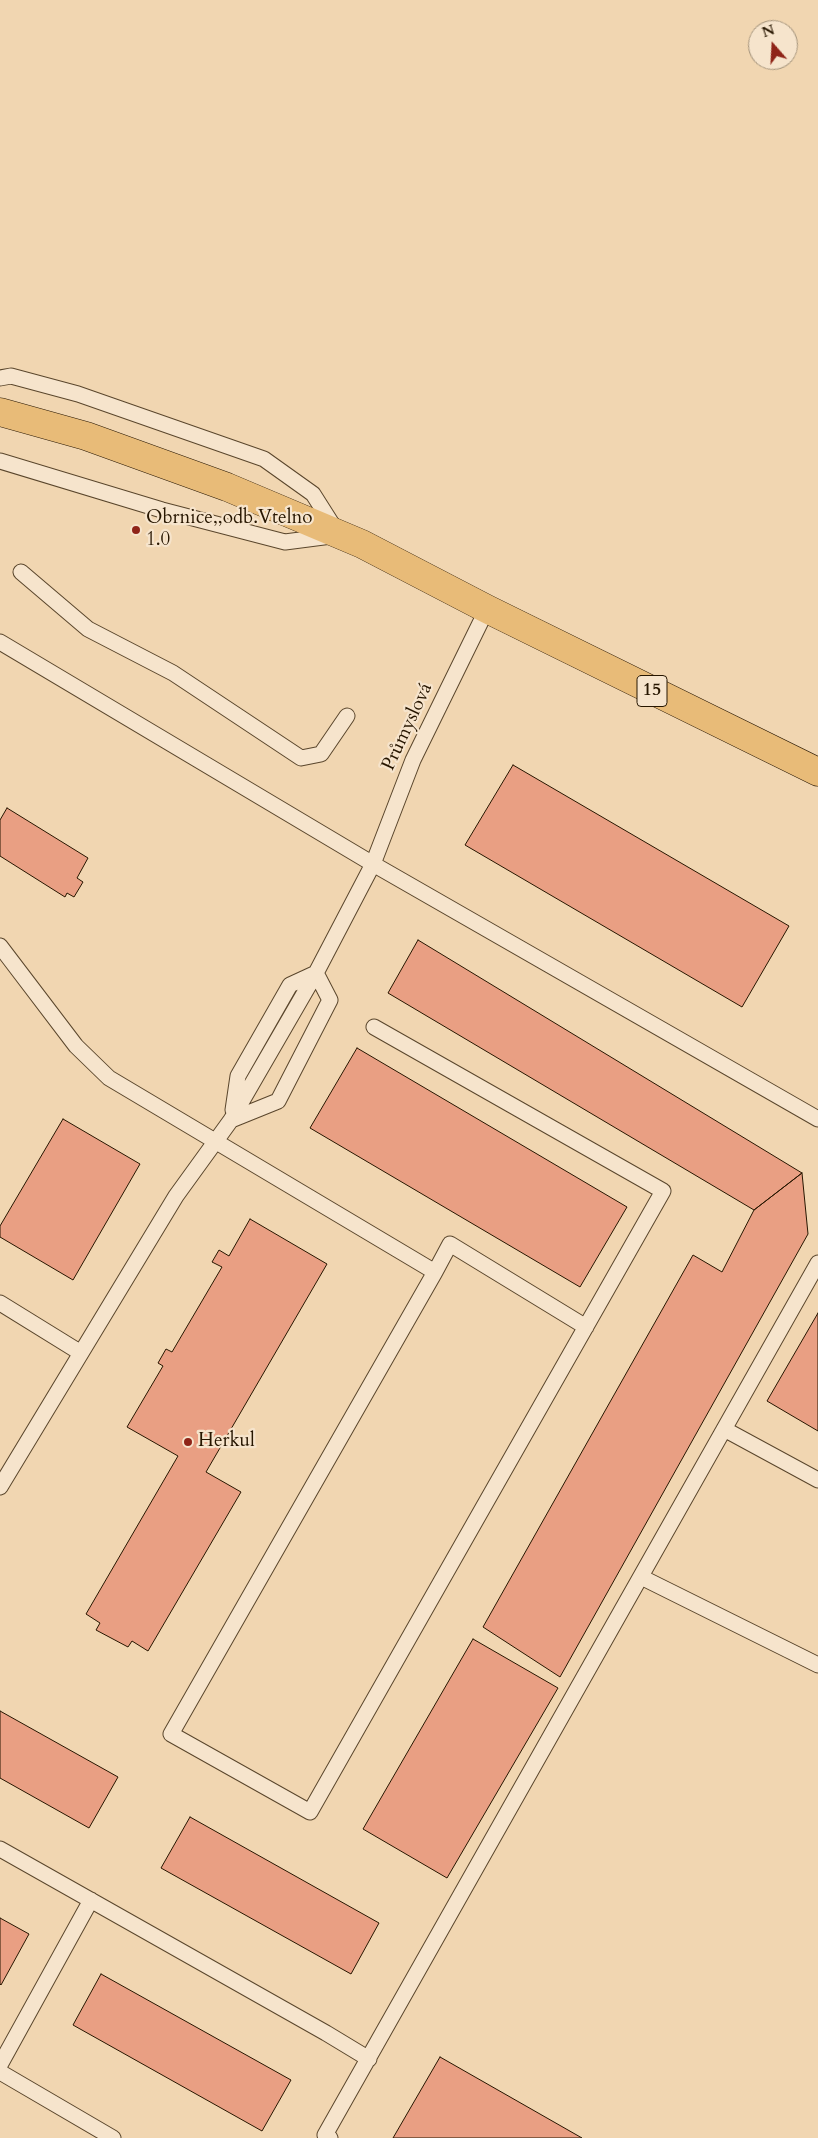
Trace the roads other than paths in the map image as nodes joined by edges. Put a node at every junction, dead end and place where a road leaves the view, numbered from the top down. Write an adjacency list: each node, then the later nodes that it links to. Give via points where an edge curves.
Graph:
1 (0, 378): 4 (lane, via 10,376 78,394 264,459 313,494)
2 (0, 412): 4 (main road, 15, via 86,436 227,487)
3 (0, 461): 4 (lane, via 162,510 285,542)
4 (339, 535): 6 (main road, 15)
5 (21, 572): 8 (lane, via 88,629 173,673 300,758 321,754)
6 (487, 609): 9 (main road, 15); 10 (lane, Průmyslová, via 413,760)
7 (0, 642): 10 (lane)
8 (347, 716)
9 (818, 772)
10 (373, 864): 12 (lane, Průmyslová); 14 (lane)
11 (0, 946): 16 (lane, via 76,1046 109,1078)
12 (316, 974): 15 (lane, Průmyslová); 15 (lane, via 330,1000 278,1102)
13 (374, 1027): 20 (lane, via 663,1191)
14 (818, 1119)
15 (231, 1120): 16 (lane, Průmyslová)
16 (215, 1141): 18 (lane); 21 (lane, Průmyslová, via 176,1196)
17 (818, 1263): 22 (lane)
18 (435, 1272): 20 (lane, via 450,1244); 20 (lane, via 171,1734 310,1812)
19 (0, 1303): 21 (lane)
20 (586, 1327)
21 (81, 1354): 24 (lane, Průmyslová)
22 (724, 1429): 23 (lane); 25 (lane)
23 (818, 1480)
24 (0, 1487)
25 (641, 1577): 26 (lane); 29 (lane)
26 (818, 1665)
27 (0, 1849): 28 (lane)
28 (91, 1900): 29 (lane); 30 (lane)
29 (368, 2059): 33 (lane, via 325,2135)
30 (0, 2065)
31 (0, 2072): 32 (lane)
32 (113, 2138)
33 (330, 2138)

